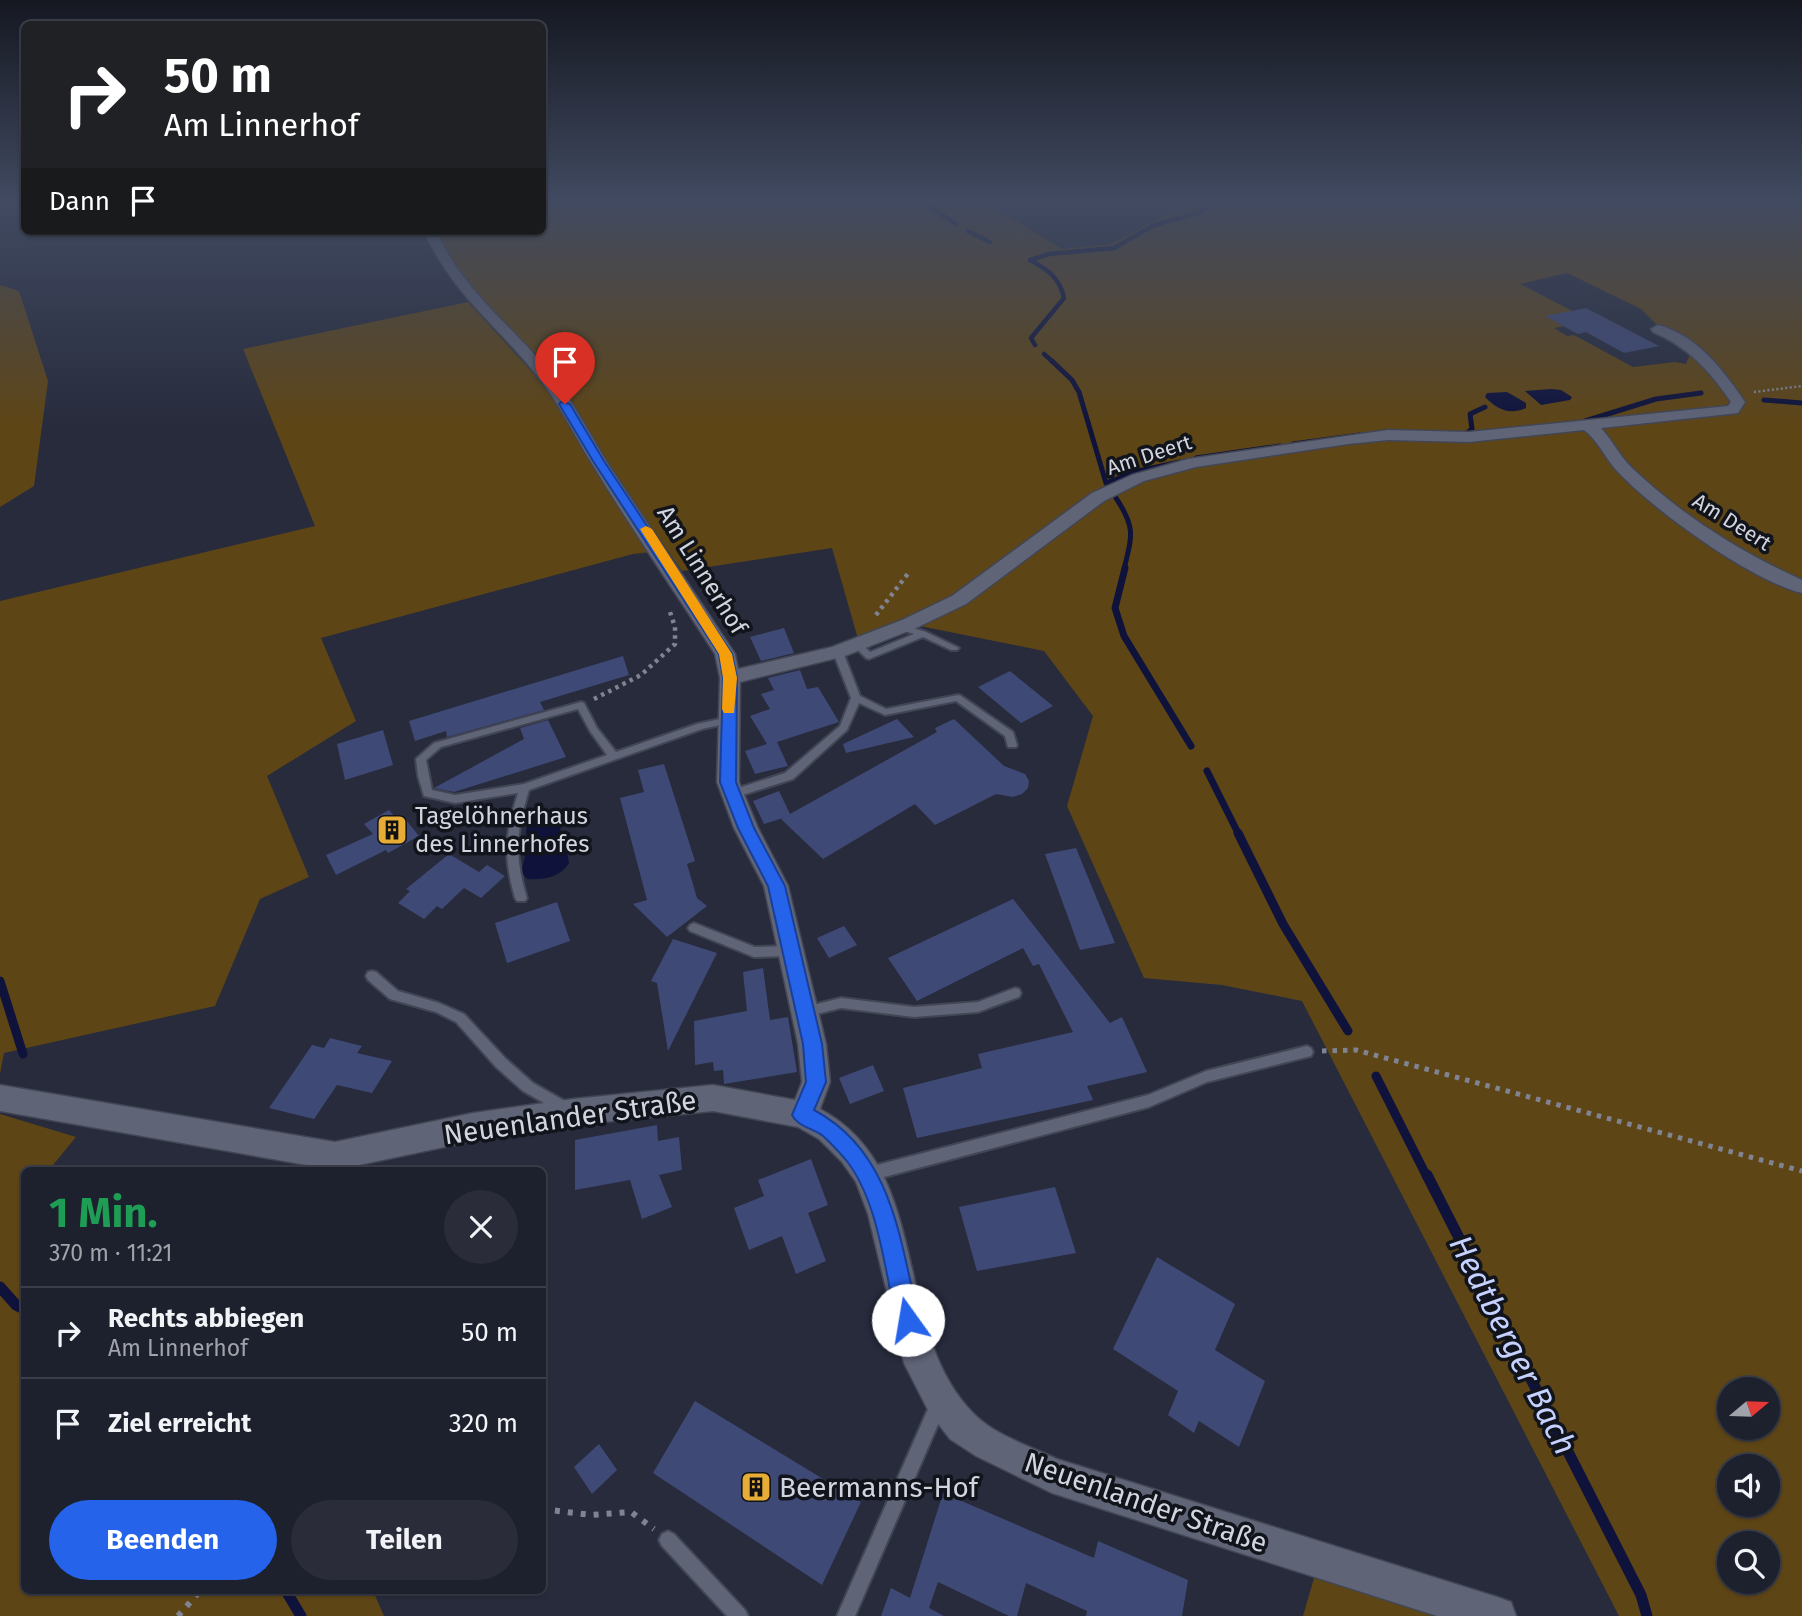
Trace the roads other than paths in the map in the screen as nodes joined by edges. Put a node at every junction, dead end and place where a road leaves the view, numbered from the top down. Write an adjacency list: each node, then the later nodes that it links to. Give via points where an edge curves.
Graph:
1 (456, 277): 10 (street, Am Linnerhof, via 551,384 726,654)
2 (1658, 328): 3 (street, Am Deert, via 1698,350 1738,402 1733,410)
3 (1587, 425): 4 (street, Am Deert, via 1598,431 1620,467 1688,523 1739,557); 5 (street, Am Deert, via 1469,437 1348,439 1194,462 1149,475 1098,497 959,600)
4 (1802, 587)
5 (901, 627): 6 (lane); 7 (street, Am Deert)
6 (923, 634): 7 (lane, via 869,656); 8 (lane)
7 (857, 644): 9 (street, Am Deert)
8 (954, 648)
9 (838, 652): 10 (street, Am Deert); 11 (lane)
10 (730, 678): 12 (street, Am Linnerhof)
11 (856, 698): 13 (lane, via 885,712 958,698 1010,734); 16 (lane, via 844,728 789,776)
12 (729, 720): 14 (lane); 16 (street, Am Linnerhof, via 728,782)
13 (1012, 745)
14 (613, 756): 15 (lane); 15 (lane, via 581,705 438,745 421,758 428,793 455,799)
15 (525, 788): 17 (lane, via 510,844)
16 (733, 794): 19 (street, Am Linnerhof, via 776,886)
17 (521, 898)
18 (694, 928): 19 (lane, via 754,952)
19 (791, 951): 22 (street, Am Linnerhof)
20 (372, 976): 25 (lane, via 394,995 460,1018 528,1087)
21 (1015, 993): 22 (lane, via 978,1007 914,1012 841,1003)
22 (804, 1012): 26 (street, Am Linnerhof, via 816,1082)
23 (1307, 1052): 27 (lane, via 1206,1077 1149,1101)
24 (0, 1098): 25 (street, Neuenlander Straße, via 335,1156)
25 (573, 1112): 26 (street, Neuenlander Straße, via 713,1098)
26 (803, 1115): 27 (street, Neuenlander Straße, via 829,1129)
27 (868, 1174): 28 (street, Neuenlander Straße, via 883,1214 921,1363)
28 (941, 1400): 31 (lane); 32 (street, Neuenlander Straße, via 962,1427 1052,1475)
29 (668, 1540): 30 (lane)
30 (739, 1616)
31 (846, 1616)
32 (1497, 1616)

